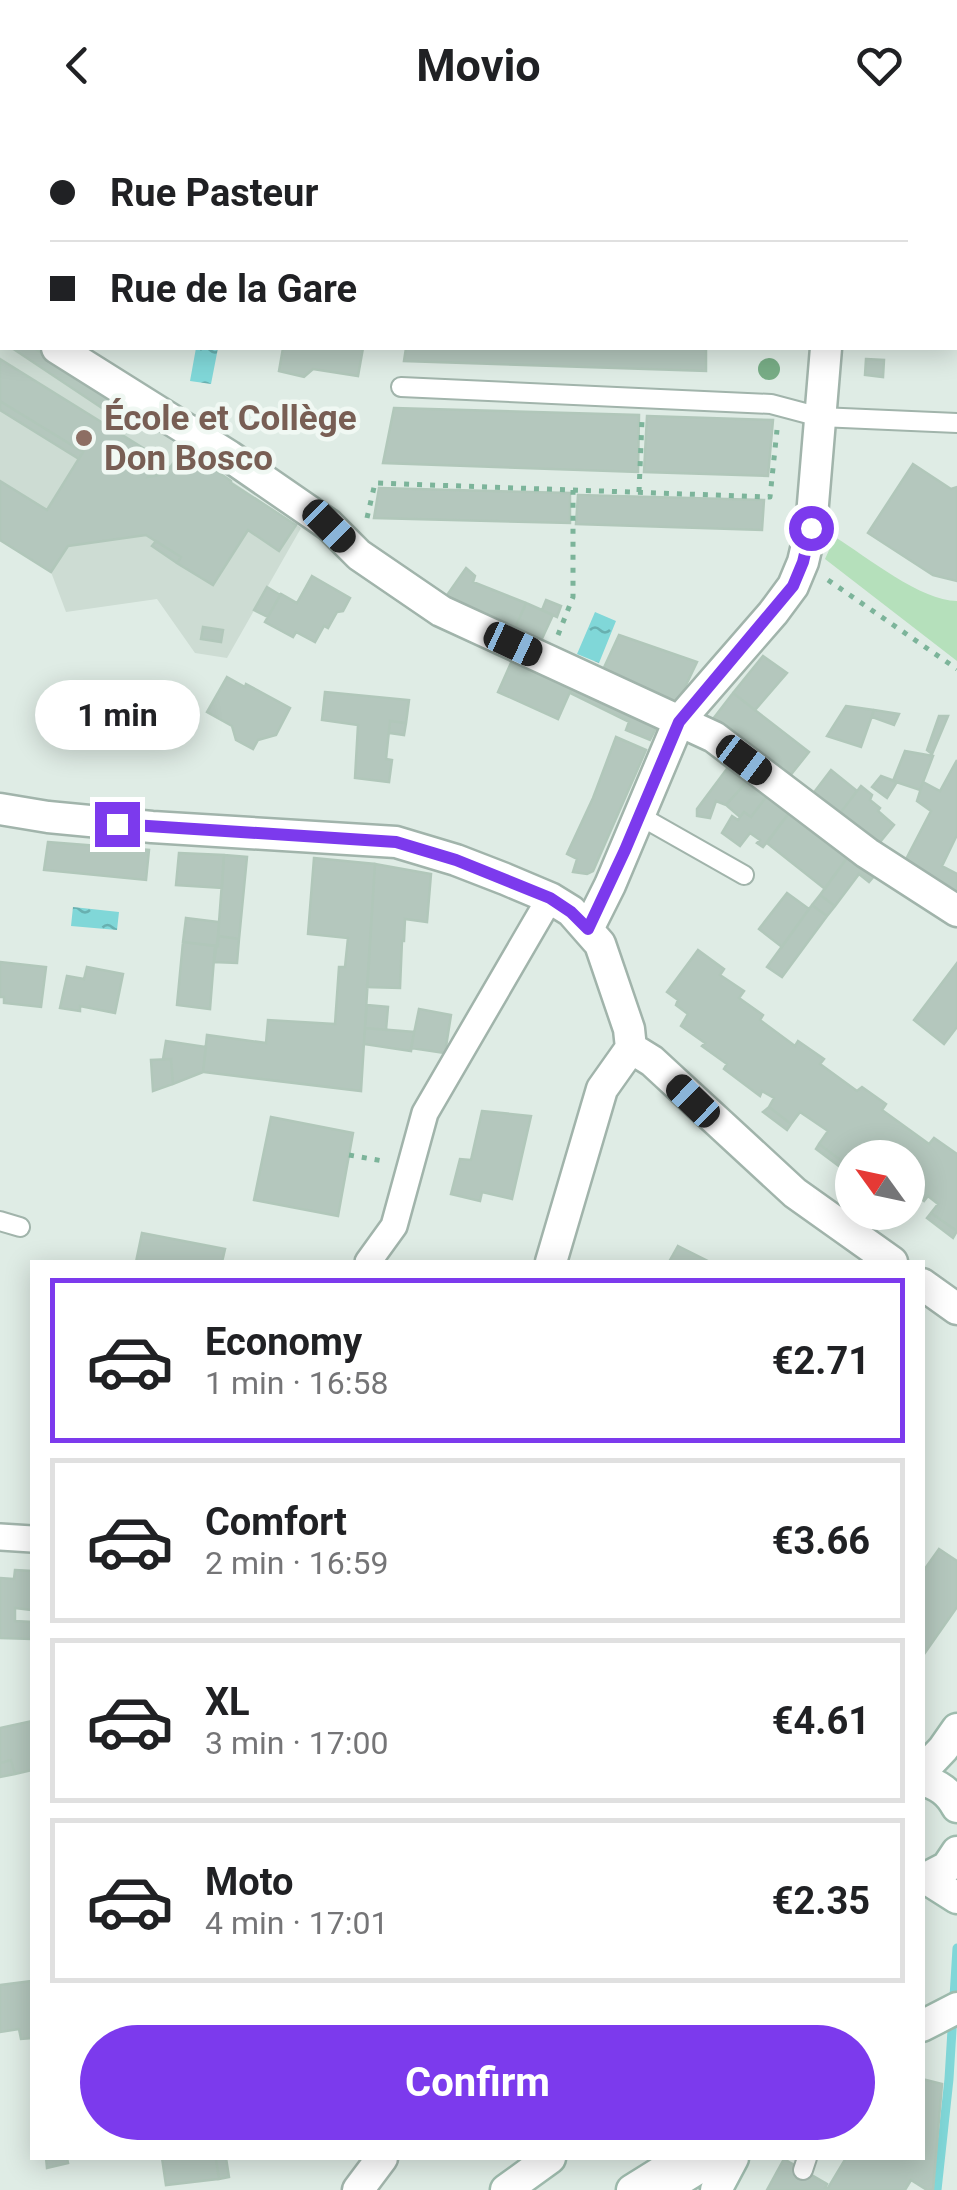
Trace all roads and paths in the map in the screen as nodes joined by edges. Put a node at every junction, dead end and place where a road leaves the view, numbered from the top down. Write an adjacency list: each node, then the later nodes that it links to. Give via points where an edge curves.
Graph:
1 (60, 350): 10 (street, via 228,456 329,526)
2 (826, 350): 6 (street)
3 (401, 386): 4 (lane)
4 (642, 398): 5 (lane); 9 (path)
5 (779, 406): 6 (lane); 9 (path, via 770,497)
6 (820, 417): 7 (lane); 11 (street)
7 (957, 424)
8 (574, 490): 9 (path); 10 (path, via 375,483); 12 (path, via 572,597)
9 (639, 492)
10 (359, 555): 12 (street, via 441,611)
11 (803, 562): 13 (path); 14 (street, via 773,613)
12 (548, 661): 14 (street)
13 (957, 670)
14 (679, 722): 16 (street); 19 (street, via 714,737 867,853)
15 (0, 809): 18 (street, via 396,842)
16 (640, 816): 17 (lane); 20 (street)
17 (744, 875)
18 (550, 898): 20 (street); 23 (street, via 425,1114)
19 (957, 911)
20 (588, 929): 21 (street, via 600,944)
21 (630, 1048): 27 (street, via 602,1088); 28 (street, via 796,1194)
22 (349, 1155): 23 (path)
23 (410, 1166): 26 (street, via 394,1226)
24 (0, 1221): 25 (lane)
25 (20, 1226)
26 (369, 1260)
27 (551, 1260)
28 (889, 1260)
29 (925, 1286): 30 (street)
30 (957, 1309)
31 (0, 1538): 32 (street)
32 (30, 1539)
33 (957, 1728): 34 (street)
34 (925, 1768)
35 (925, 1781): 36 (street)
36 (957, 1807)
37 (957, 1852): 38 (street, via 947,1867)
38 (925, 1879): 39 (street)
39 (957, 1898)
40 (957, 2008): 41 (street)
41 (925, 2024)
42 (957, 2026): 43 (street)
43 (925, 2042)
44 (380, 2160): 49 (street)
45 (547, 2160): 50 (street)
46 (681, 2160): 51 (street)
47 (712, 2160): 52 (street)
48 (732, 2160): 53 (street)
49 (358, 2190)
50 (506, 2190)
51 (632, 2190)
52 (662, 2190)
53 (716, 2190)

